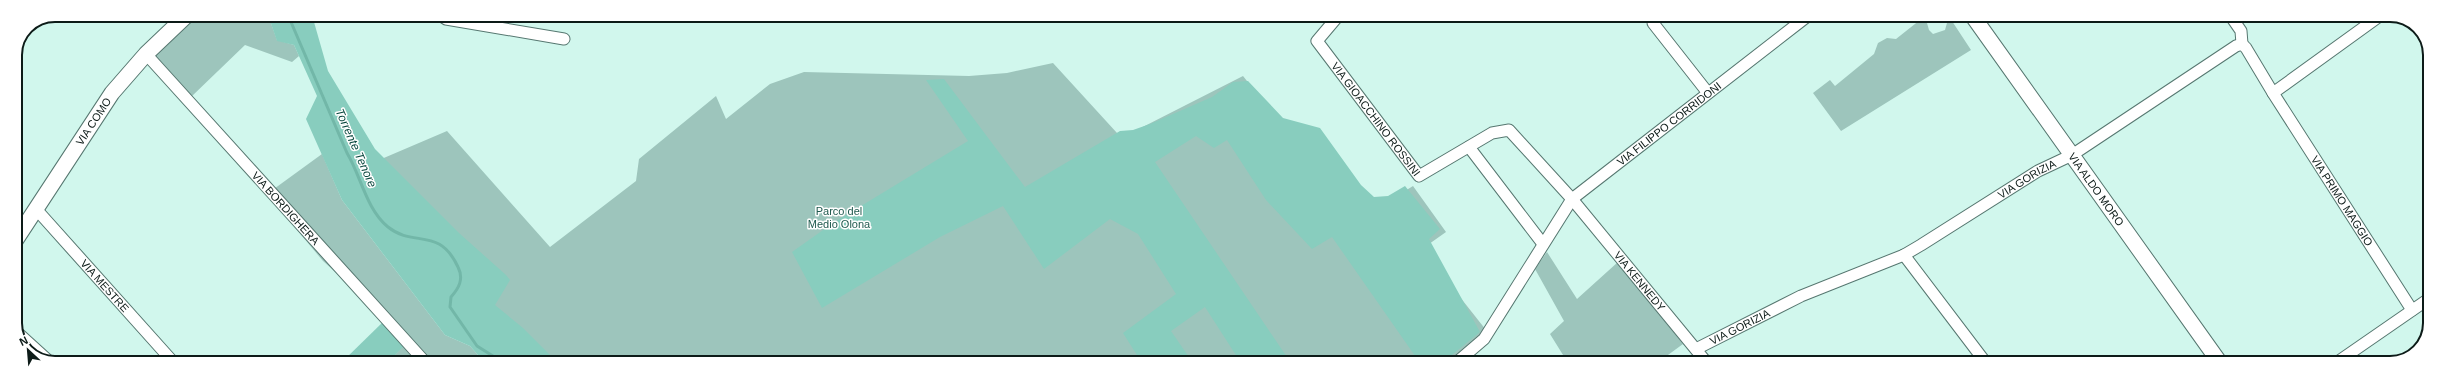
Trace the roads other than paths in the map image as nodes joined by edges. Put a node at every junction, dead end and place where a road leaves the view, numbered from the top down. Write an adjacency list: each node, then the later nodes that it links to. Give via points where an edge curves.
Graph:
1 (180, 22): 11 (main road, VIA COMO)
2 (458, 22): 9 (street)
3 (1333, 22): 14 (street, VIA GIOACCHINO ROSSINI, via 1317,41 1419,176)
4 (1800, 22): 12 (street, VIA FILIPPO CORRIDONI)
5 (1977, 22): 15 (main road, VIA ALDO MORO)
6 (2234, 22): 10 (street, via 2240,31)
7 (2371, 22): 13 (street)
8 (1652, 23): 12 (street)
9 (564, 39)
10 (2242, 44): 13 (street); 15 (street, VIA GORIZIA)
11 (146, 54): 17 (main road, VIA COMO, via 112,93); 27 (street, VIA BORDIGHERA)
12 (1708, 93): 16 (street, VIA FILIPPO CORRIDONI)
13 (2273, 93): 22 (street, VIA PRIMO MAGGIO)
14 (1468, 147): 16 (street, VIA GIOACCHINO ROSSINI, via 1492,133 1509,130); 19 (street)
15 (2072, 155): 20 (street, VIA GORIZIA, via 2038,171); 31 (main road, VIA ALDO MORO)
16 (1572, 199): 19 (street, VIA FILIPPO CORRIDONI); 24 (street, VIA KENNEDY)
17 (36, 210): 18 (main road, VIA COMO); 26 (street, VIA MESTRE)
18 (22, 231)
19 (1543, 244): 28 (street, VIA FILIPPO CORRIDONI, via 1484,339)
20 (1904, 255): 24 (street, VIA GORIZIA, via 1801,296); 30 (street)
21 (2423, 303): 22 (street)
22 (2412, 310): 32 (street)
23 (28, 342): 25 (street)
24 (1696, 349): 29 (street, VIA KENNEDY)
25 (39, 352)
26 (168, 356)
27 (420, 356)
28 (1464, 356)
29 (1702, 356)
30 (1981, 356)
31 (2215, 356)
32 (2346, 356)

